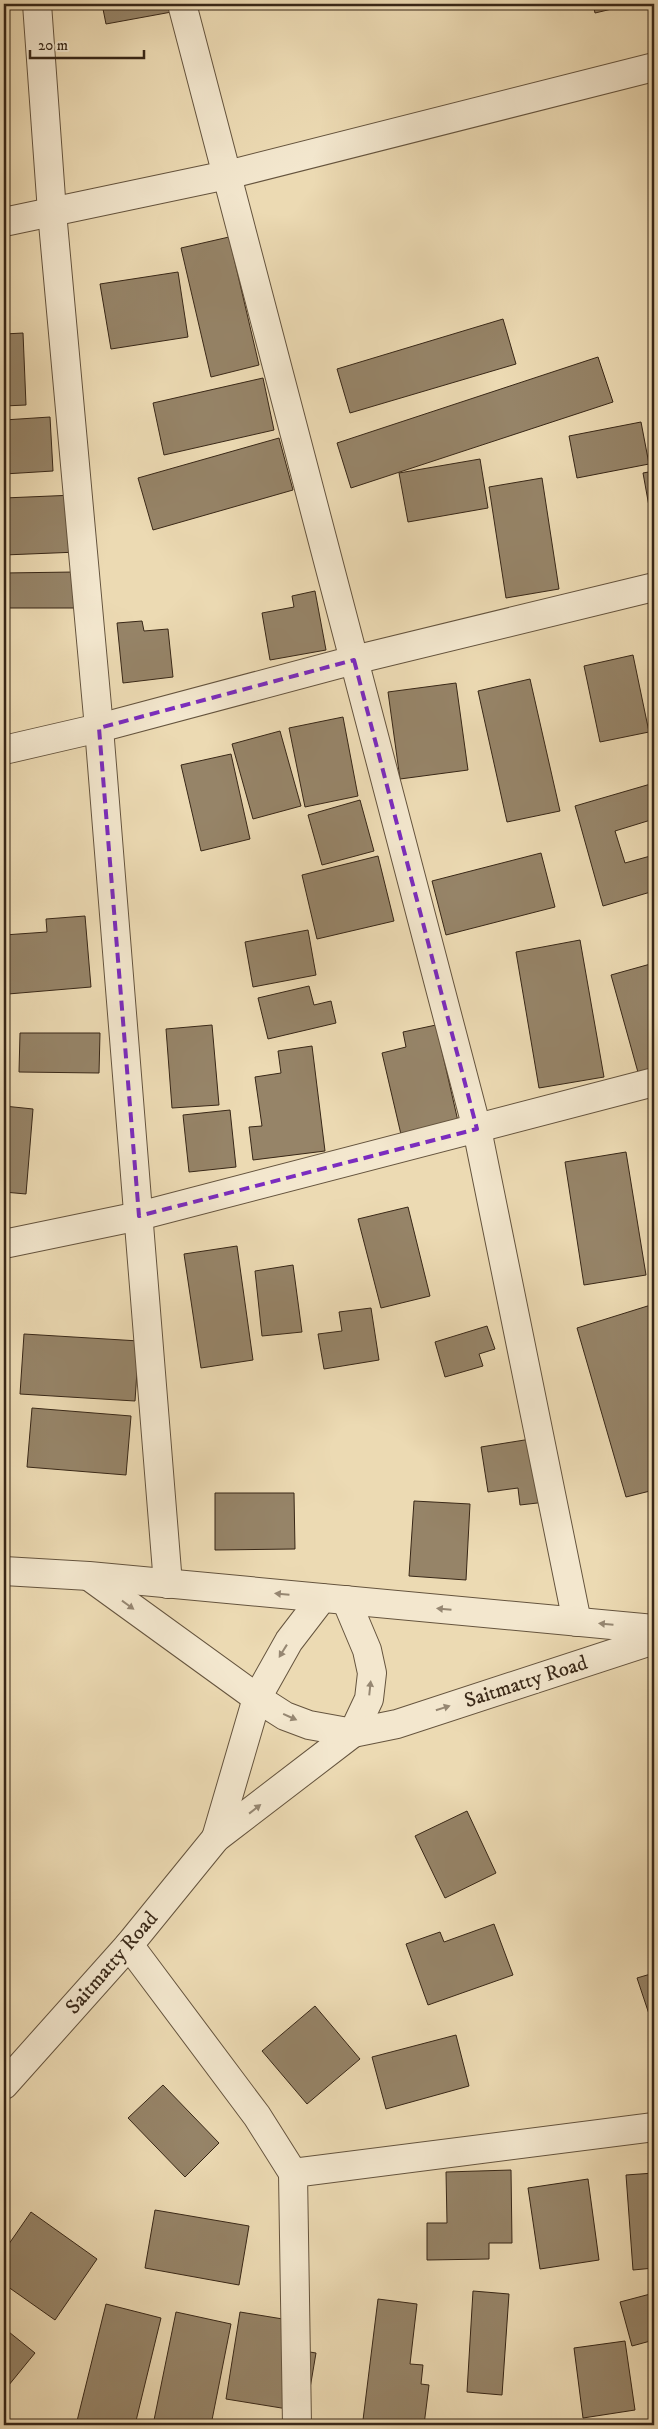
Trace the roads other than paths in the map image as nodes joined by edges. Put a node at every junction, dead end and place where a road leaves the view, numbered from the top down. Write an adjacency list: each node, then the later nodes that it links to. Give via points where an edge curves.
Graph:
1 (37, 4): 5 (street)
2 (182, 4): 4 (street)
3 (654, 67): 4 (street)
4 (227, 175): 5 (street); 8 (street)
5 (52, 212): 6 (street); 9 (street)
6 (4, 222)
7 (654, 588): 8 (street)
8 (354, 660): 9 (street); 12 (street)
9 (99, 728): 10 (street); 13 (street)
10 (4, 750)
11 (654, 1082): 12 (street)
12 (477, 1129): 13 (street); 19 (street)
13 (139, 1216): 14 (street); 17 (street)
14 (4, 1244)
15 (4, 1571): 16 (street)
16 (89, 1576): 17 (street); 22 (street, one-way to 22)
17 (168, 1584): 18 (street, one-way to 17)
18 (334, 1599): 19 (street, one-way to 18); 22 (street, one-way to 22, via 289,1641); 23 (street, one-way to 18, via 369,1699 372,1673 367,1650)
19 (577, 1622): 20 (street, one-way to 19)
20 (654, 1628)
21 (654, 1640): 23 (street, Saitmatty Road, one-way to 21, via 397,1724)
22 (257, 1698): 23 (street, one-way to 23, via 285,1716 308,1725); 24 (street)
23 (353, 1733): 24 (street, one-way to 23)
24 (216, 1838): 25 (street, Saitmatty Road)
25 (129, 1946): 26 (street, Saitmatty Road); 28 (street, via 257,2116)
26 (4, 2085)
27 (654, 2127): 28 (street)
28 (293, 2173): 29 (street)
29 (297, 2425)

